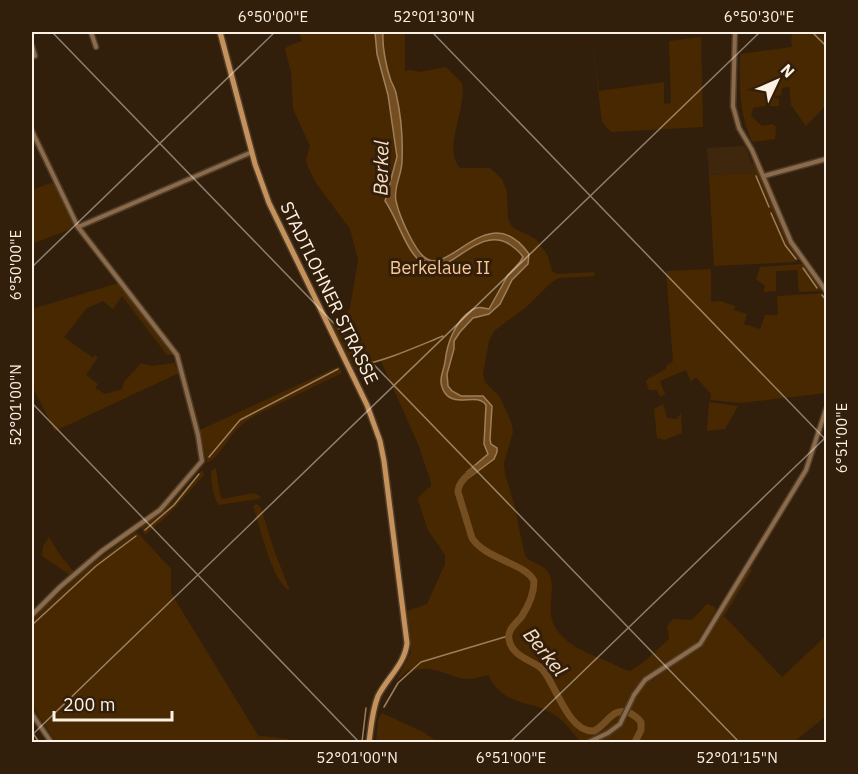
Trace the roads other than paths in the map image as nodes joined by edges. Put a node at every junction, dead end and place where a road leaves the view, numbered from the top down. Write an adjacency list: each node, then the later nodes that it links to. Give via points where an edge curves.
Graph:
1 (91, 32): 5 (street)
2 (220, 32): 8 (street, STADTLOHNER STRASSE)
3 (735, 32): 10 (street, via 734,117)
4 (32, 46): 6 (street)
5 (96, 47)
6 (36, 56)
7 (32, 131): 11 (street)
8 (252, 152): 11 (street); 17 (street, STADTLOHNER STRASSE, via 269,203 367,405 384,461 406,652 379,695)
9 (826, 159): 10 (street)
10 (764, 176): 12 (street, via 791,242)
11 (78, 227): 14 (street, via 177,355 202,461 160,510 102,550)
12 (826, 291)
13 (826, 409): 18 (street, via 806,471 700,644 645,680 615,729)
14 (32, 615)
15 (32, 714): 16 (street)
16 (51, 742)
17 (369, 742)
18 (589, 742)

